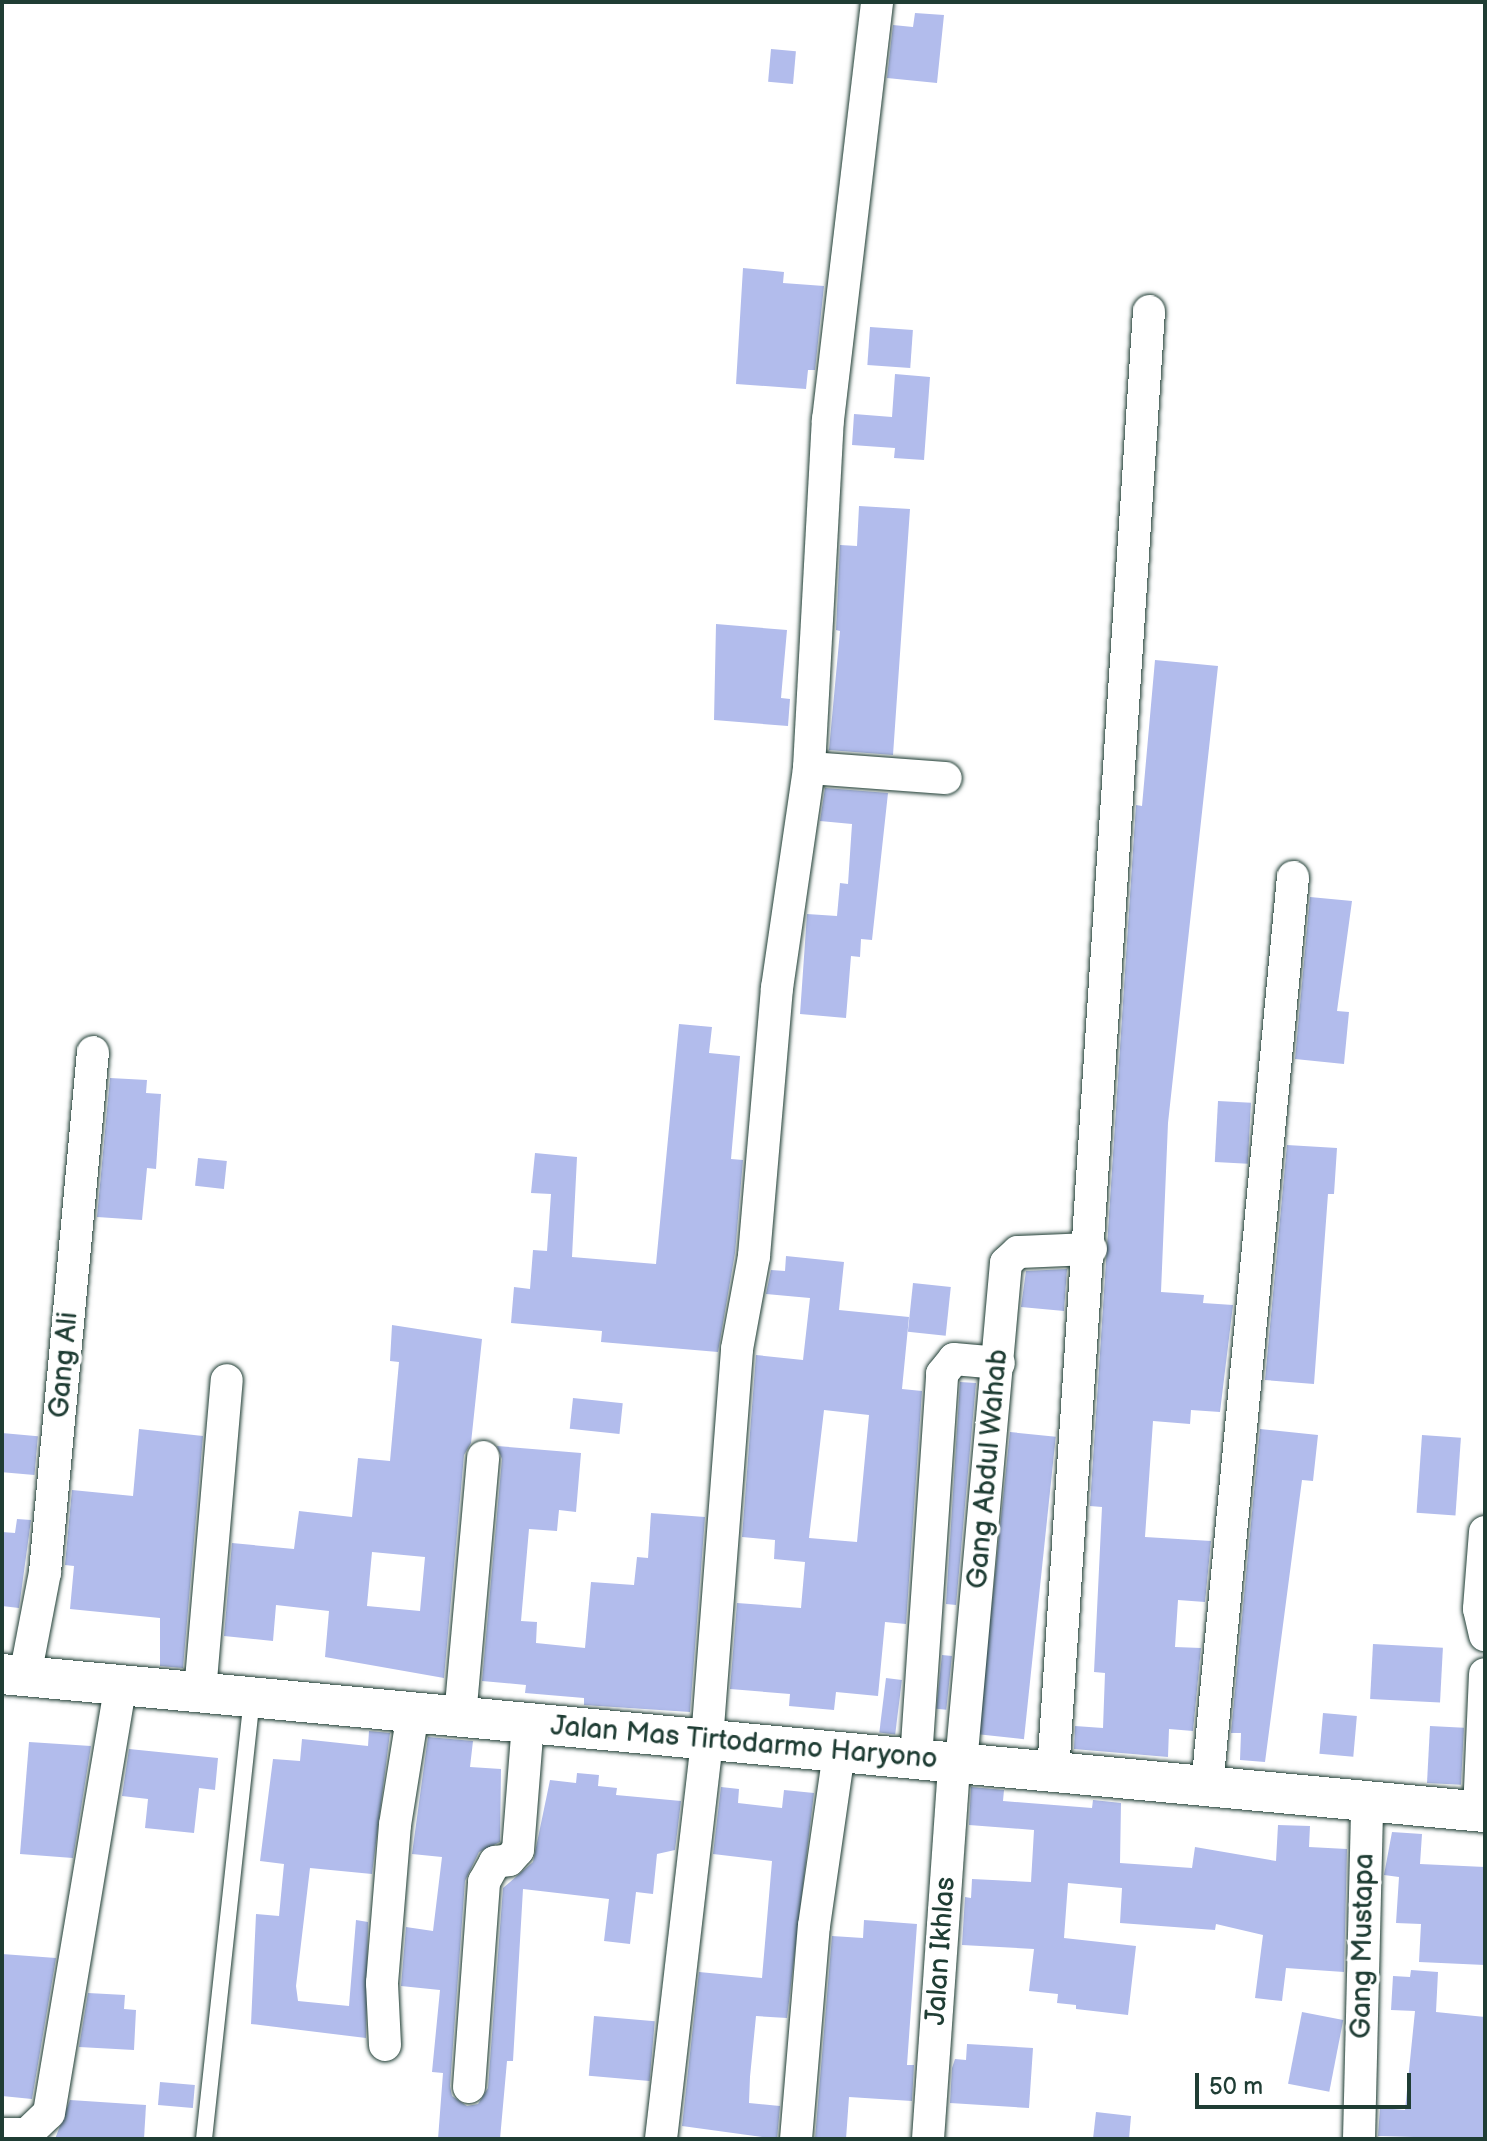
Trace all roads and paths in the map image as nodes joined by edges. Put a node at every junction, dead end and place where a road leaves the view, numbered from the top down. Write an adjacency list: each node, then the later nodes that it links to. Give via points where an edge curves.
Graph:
1 (877, 2): 3 (street, via 828,420)
2 (1149, 311): 7 (street)
3 (809, 768): 4 (street); 21 (street, via 777,988 754,1256 737,1349)
4 (946, 778)
5 (1293, 877): 25 (street)
6 (93, 1052): 14 (street, Gang Ali, via 45,1572)
7 (1091, 1249): 8 (street, Gang Abdul Wahab, via 1018,1252 1006,1263); 24 (street)
8 (999, 1363): 23 (street, Gang Abdul Wahab); 23 (street, via 954,1359 942,1374)
9 (227, 1380): 16 (street)
10 (483, 1457): 19 (street)
11 (1485, 1532): 12 (street, via 1479,1609)
12 (1485, 1635)
13 (1485, 1674): 27 (street)
14 (13, 1675): 15 (street, Jalan Mas Tirtodarmo Haryono)
15 (121, 1685): 16 (street, Jalan Mas Tirtodarmo Haryono); 30 (street, via 49,2113 27,2134)
16 (200, 1692): 17 (street, Jalan Mas Tirtodarmo Haryono)
17 (252, 1697): 18 (street, Jalan Mas Tirtodarmo Haryono); 31 (lane)
18 (413, 1712): 19 (street, Jalan Mas Tirtodarmo Haryono); 28 (street, via 395,1825 382,1983)
19 (460, 1717): 20 (street, Jalan Mas Tirtodarmo Haryono)
20 (528, 1723): 21 (street, Jalan Mas Tirtodarmo Haryono); 29 (street, via 518,1850 509,1860 495,1862 484,1882)
21 (707, 1740): 22 (street, Jalan Mas Tirtodarmo Haryono); 32 (street)
22 (839, 1752): 23 (street, Jalan Mas Tirtodarmo Haryono); 33 (street, via 814,1926)
23 (944, 1762): 24 (street, Jalan Mas Tirtodarmo Haryono); 34 (street, Jalan Ikhlas)
24 (1053, 1772): 25 (street, Jalan Mas Tirtodarmo Haryono)
25 (1207, 1787): 26 (street, Jalan Mas Tirtodarmo Haryono)
26 (1367, 1801): 27 (street, Jalan Mas Tirtodarmo Haryono); 35 (street, Gang Mustapa)
27 (1482, 1812)
28 (385, 2045)
29 (469, 2087)
30 (2, 2134)
31 (204, 2139)
32 (661, 2139)
33 (796, 2139)
34 (928, 2139)
35 (1359, 2139)

